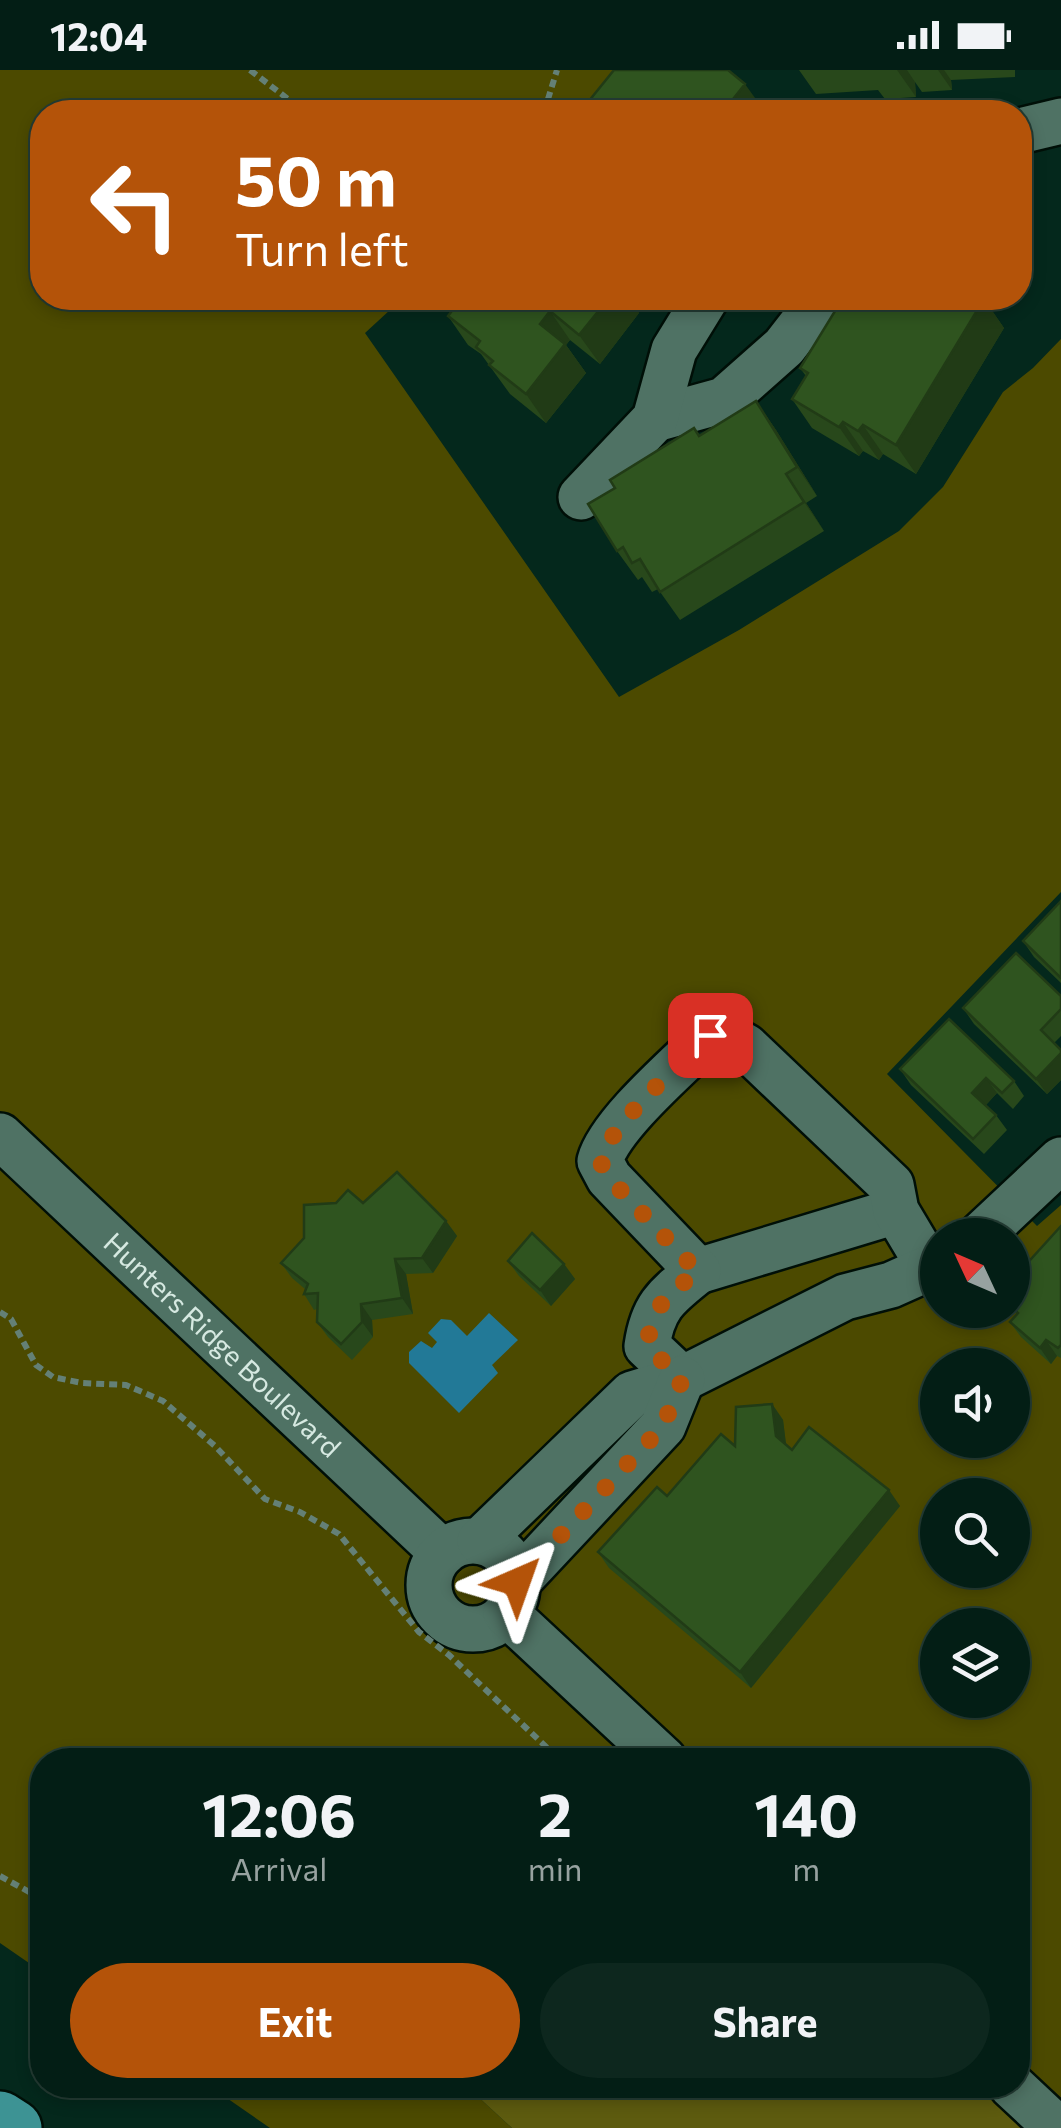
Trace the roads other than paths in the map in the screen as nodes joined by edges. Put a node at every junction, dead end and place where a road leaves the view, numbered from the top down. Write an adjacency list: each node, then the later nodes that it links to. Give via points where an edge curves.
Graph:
1 (1061, 121): 2 (street)
2 (1032, 128)
3 (699, 310): 5 (street, via 674,350)
4 (813, 310): 5 (street, via 784,347 724,400)
5 (655, 420): 6 (street)
6 (581, 496)
7 (0, 1136): 15 (street, Hunters Ridge Boulevard)
8 (1061, 1160): 10 (street)
9 (896, 1212): 11 (street); 12 (street); 12 (street, via 892,1185 746,1047 710,1035 637,1108 600,1161)
10 (999, 1218)
11 (920, 1246)
12 (698, 1272): 14 (street, via 664,1297 650,1321 647,1346)
13 (920, 1272): 14 (street, via 845,1297)
14 (682, 1380): 15 (street, via 632,1394); 16 (street, via 663,1426)
15 (461, 1547): 16 (street, via 494,1546 506,1555); 16 (street, via 432,1568 428,1582 436,1610 472,1629 486,1627)
16 (511, 1598): 17 (street)
17 (653, 1748)
18 (1025, 2098): 21 (street)
19 (0, 2119): 20 (highway)
20 (14, 2128)
21 (1057, 2128)

